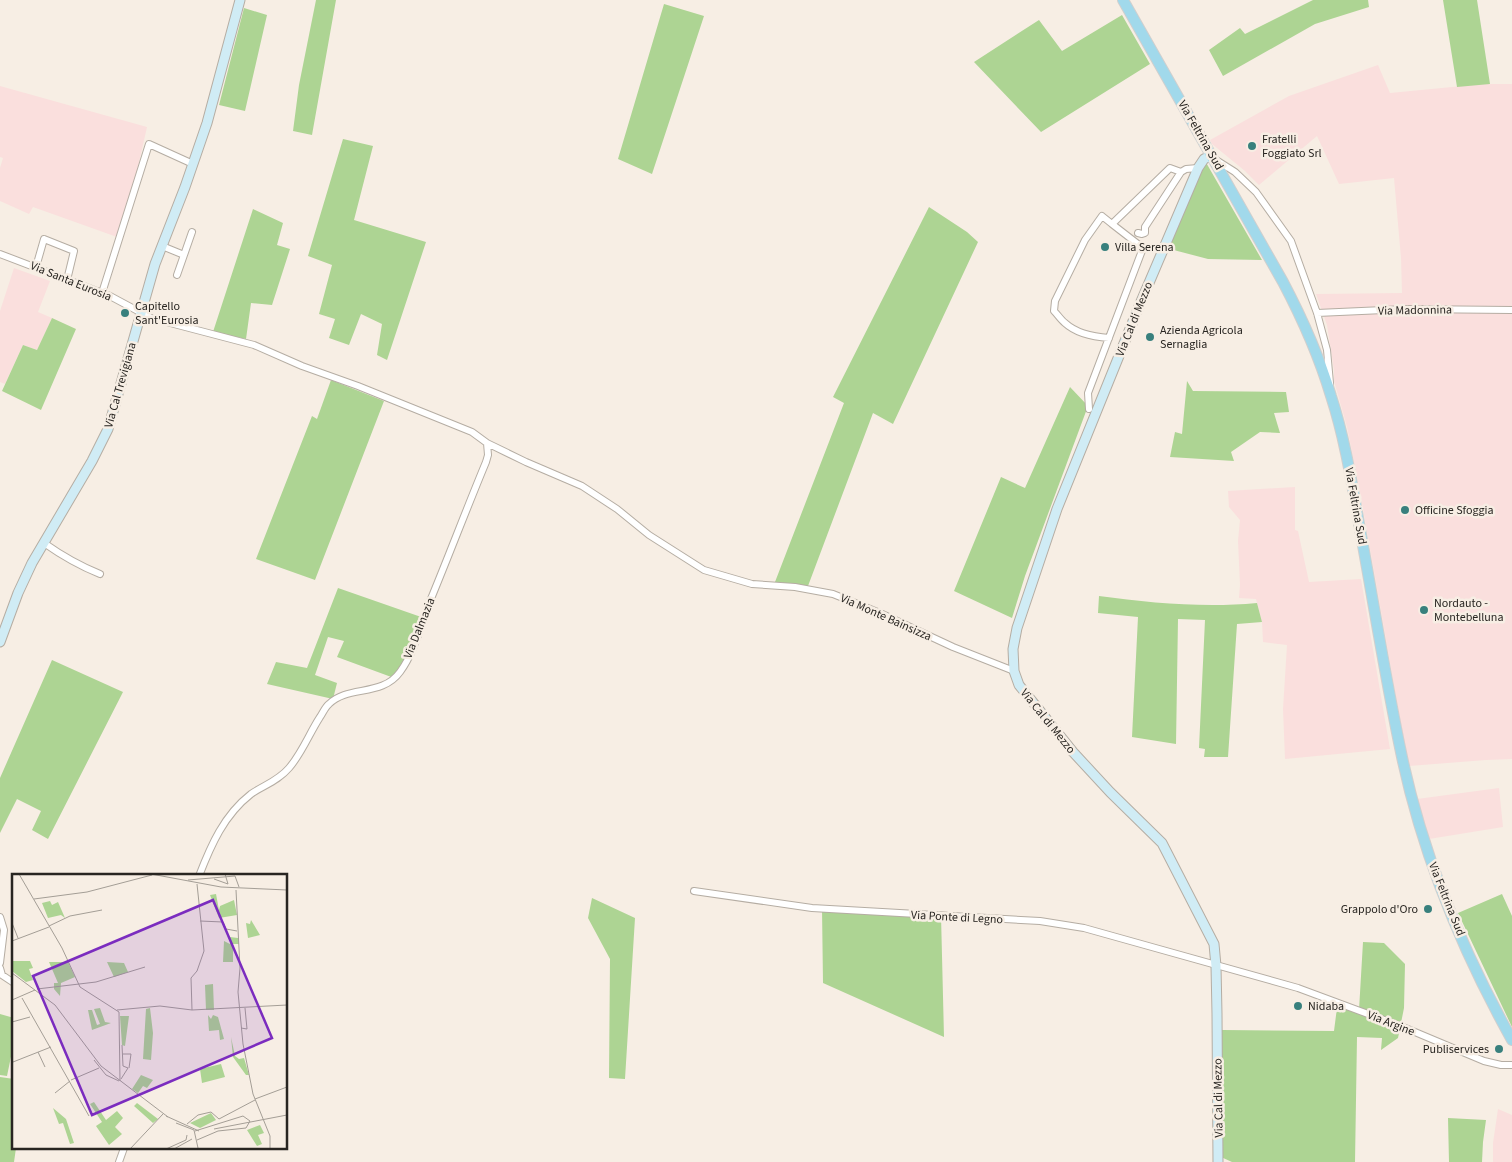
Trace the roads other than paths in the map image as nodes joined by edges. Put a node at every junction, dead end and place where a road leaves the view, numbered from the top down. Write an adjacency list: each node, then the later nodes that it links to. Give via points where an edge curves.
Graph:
1 (240, 0): 4 (street, Via Cal Trevigiana)
2 (1123, 0): 3 (main road, Via Feltrina Sud)
3 (1213, 157): 5 (street, Via Cal di Mezzo, via 1204,159); 19 (street, via 1256,192 1290,241); 21 (main road, Via Feltrina Sud, via 1296,307 1314,346)
4 (193, 164): 10 (street, Via Cal Trevigiana); 16 (street, via 149,144)
5 (1198, 168): 6 (street); 27 (street, Via Cal di Mezzo, via 1057,509 1017,628 1012,649)
6 (1181, 172): 7 (street, via 1170,168); 9 (street, via 1145,227 1145,233 1138,232)
7 (1112, 224): 9 (street); 20 (street, via 1102,216 1085,240 1055,301 1054,311 1064,323 1080,332)
8 (192, 232): 12 (street)
9 (1134, 241): 20 (street, via 1143,248)
10 (162, 246): 12 (street); 18 (street, Via Cal Trevigiana)
11 (0, 254): 13 (street, Via Santa Eurosia)
12 (184, 255): 14 (street)
13 (36, 267): 15 (street, Via Santa Eurosia); 15 (street, via 44,239 74,251)
14 (177, 276)
15 (67, 280): 16 (street, Via Santa Eurosia)
16 (102, 293): 18 (street, Via Santa Eurosia)
17 (1512, 310): 19 (street, Via Madonnina, via 1406,309)
18 (140, 312): 23 (street, via 151,318 254,345 472,432); 24 (street, Via Cal Trevigiana, via 108,429)
19 (1317, 313): 21 (street, via 1328,361)
20 (1110, 338): 22 (street, via 1088,393)
21 (1331, 397): 35 (main road, Via Feltrina Sud, via 1346,456 1401,756 1414,809 1443,894)
22 (1089, 409)
23 (487, 443): 27 (street, Via Monte Bainsizza, via 582,486 704,570 752,584 833,594); 28 (street, Via Dalmazia, via 486,462 414,645 400,672 386,684 347,695 329,704 289,768 279,778 252,793 227,817)
24 (44, 543): 25 (street); 26 (street, Via Cal Trevigiana, via 18,593)
25 (100, 574)
26 (0, 642)
27 (1014, 671): 32 (street, Via Cal di Mezzo, via 1020,685 1073,752 1162,843 1214,944)
28 (200, 874)
29 (694, 891): 32 (street, Via Ponte di Legno, via 812,908 1040,921 1084,928)
30 (0, 917): 31 (street, via 4,930)
31 (0, 963)
32 (1216, 966): 36 (street, Via Argine, via 1298,988 1484,1061); 37 (street, Via Cal di Mezzo)
33 (0, 968): 34 (street, via 2,975)
34 (12, 982)
35 (1512, 1040)
36 (1509, 1065)
37 (1218, 1162)

